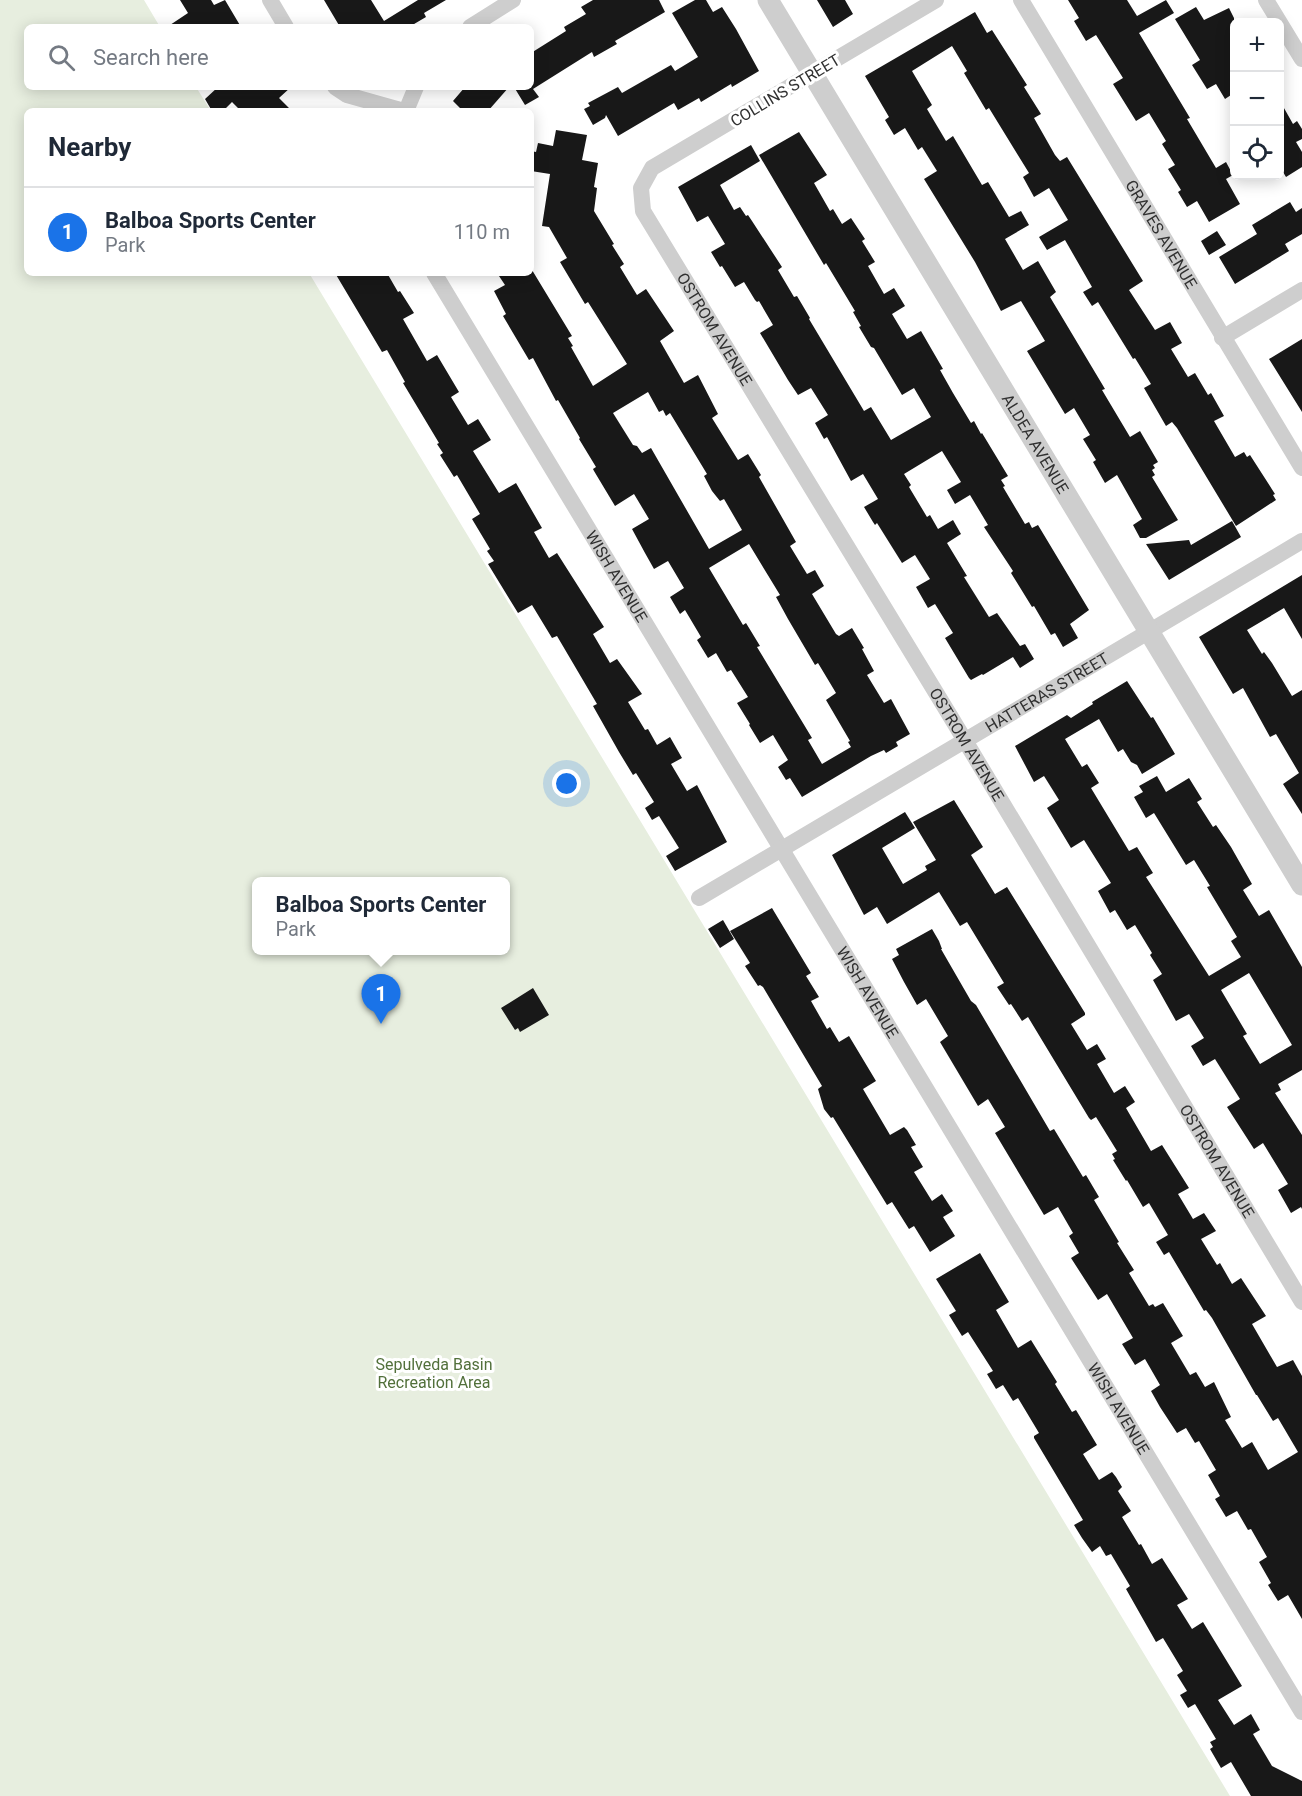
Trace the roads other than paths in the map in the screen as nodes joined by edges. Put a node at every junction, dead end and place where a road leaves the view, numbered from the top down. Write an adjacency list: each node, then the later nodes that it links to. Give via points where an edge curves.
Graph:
1 (270, 0): 7 (street)
2 (513, 0): 8 (street)
3 (768, 0): 10 (street, ALDEA AVENUE)
4 (936, 0): 10 (street, COLLINS STREET)
5 (1021, 0): 18 (street, GRAVES AVENUE)
6 (1266, 0): 9 (street)
7 (284, 24)
8 (475, 24)
9 (1302, 58)
10 (812, 74): 15 (street, COLLINS STREET, via 652,168); 21 (street, ALDEA AVENUE)
11 (340, 90): 13 (street)
12 (415, 90): 14 (street)
13 (394, 108)
14 (406, 108)
15 (641, 188): 22 (street, OSTROM AVENUE, via 643,211)
16 (436, 276): 23 (street, WISH AVENUE)
17 (1302, 290): 18 (street)
18 (1222, 338): 19 (street, GRAVES AVENUE)
19 (1302, 468)
20 (1302, 541): 21 (street, HATTERAS STREET)
21 (1149, 631): 22 (street, HATTERAS STREET); 24 (street, ALDEA AVENUE)
22 (964, 740): 23 (street, HATTERAS STREET); 26 (street, OSTROM AVENUE)
23 (781, 849): 25 (street, HATTERAS STREET); 27 (street, WISH AVENUE)
24 (1302, 885)
25 (699, 898)
26 (1302, 1302)
27 (1302, 1712)

